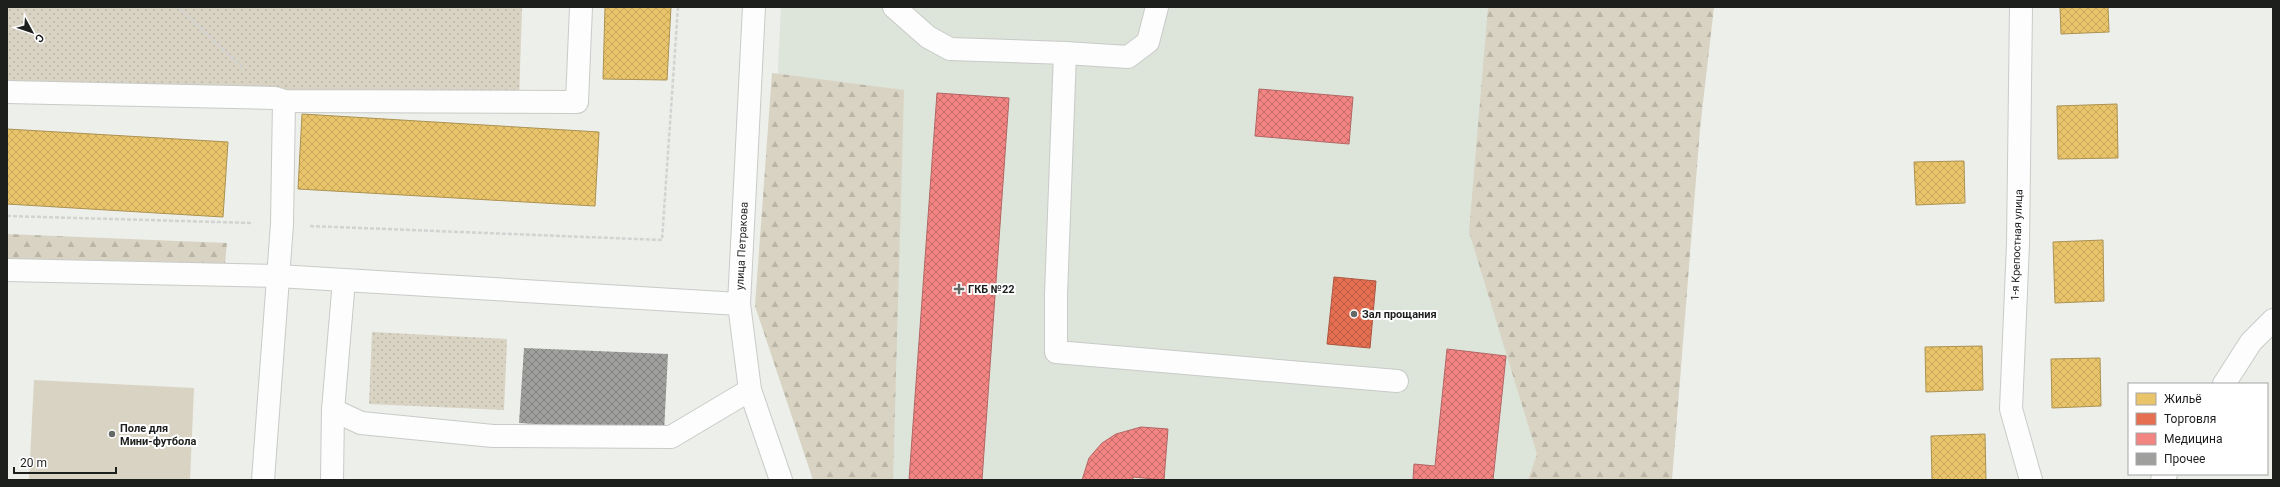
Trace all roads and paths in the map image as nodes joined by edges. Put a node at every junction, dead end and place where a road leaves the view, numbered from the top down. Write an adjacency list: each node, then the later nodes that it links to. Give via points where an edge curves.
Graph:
1 (178, 7): 10 (path)
2 (581, 7): 10 (street, via 577,102)
3 (678, 7): 12 (path, via 662,240)
4 (754, 7): 16 (street, улица Петракова)
5 (894, 7): 8 (street, via 928,37 950,49)
6 (1157, 7): 8 (street, via 1148,42 1128,57)
7 (2021, 7): 25 (street, 1-я Крепостная улица, via 2018,244 2011,409)
8 (1065, 53): 18 (street, via 1056,352)
9 (7, 92): 10 (street)
10 (279, 100): 12 (street)
11 (7, 216): 12 (path)
12 (282, 224): 14 (street)
13 (7, 270): 14 (street)
14 (278, 276): 15 (street); 22 (street)
15 (344, 280): 16 (street); 21 (street)
16 (739, 304): 20 (street, улица Петракова)
17 (2273, 320): 19 (street, via 2250,342)
18 (1397, 381)
19 (2225, 383)
20 (750, 390): 21 (street, via 671,437 494,436 361,423); 24 (street, улица Петракова)
21 (334, 410): 23 (street)
22 (263, 480)
23 (332, 480)
24 (781, 480)
25 (2031, 480)

